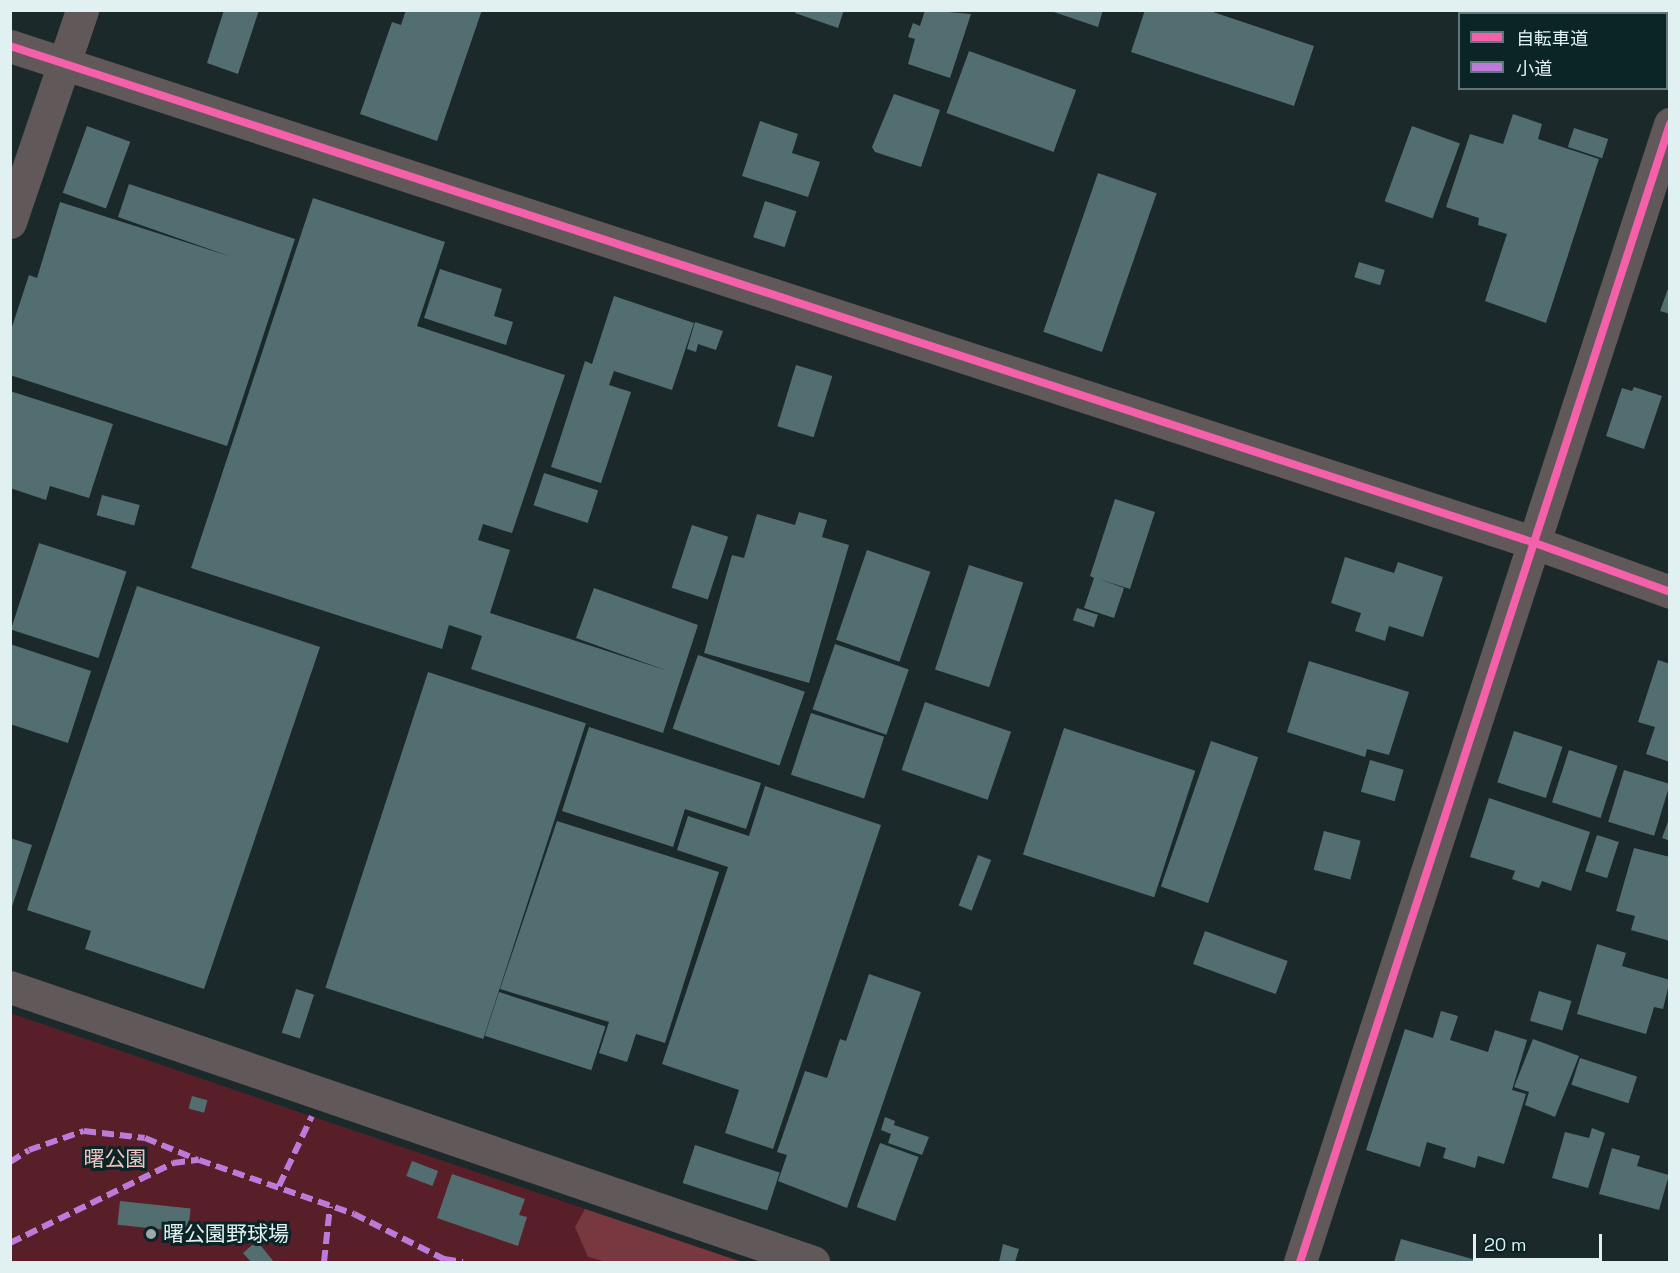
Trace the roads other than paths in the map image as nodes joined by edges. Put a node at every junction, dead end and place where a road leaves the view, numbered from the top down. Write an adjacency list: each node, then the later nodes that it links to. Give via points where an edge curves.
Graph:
1 (82, 10): 3 (street)
2 (10, 45): 3 (street)
3 (65, 64): 5 (street); 6 (street)
4 (1670, 124): 6 (street)
5 (10, 222)
6 (1535, 543): 7 (street); 10 (street)
7 (1670, 592)
8 (10, 987): 9 (street)
9 (813, 1263)
10 (1300, 1263)

